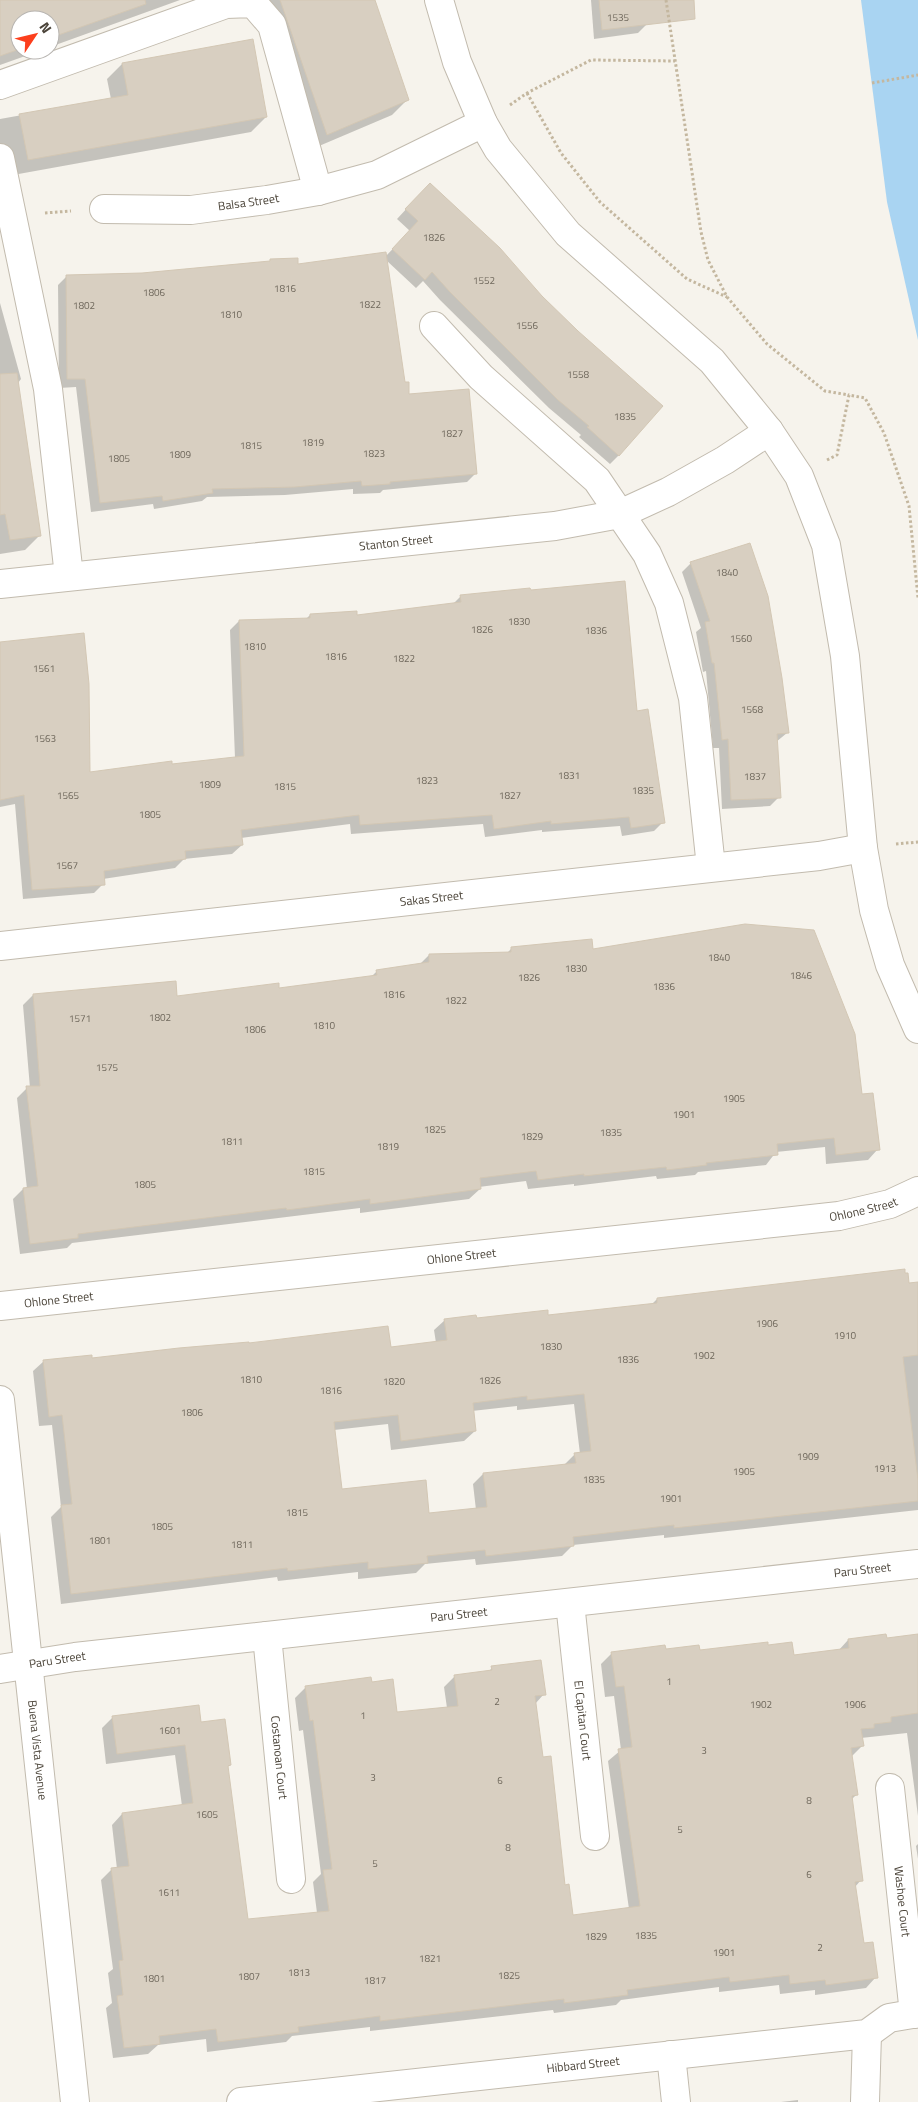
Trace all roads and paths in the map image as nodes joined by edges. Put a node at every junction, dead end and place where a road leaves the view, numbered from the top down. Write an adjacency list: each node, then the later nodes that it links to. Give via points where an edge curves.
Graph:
1 (439, 0): 9 (street, via 457,62)
2 (666, 0): 3 (path)
3 (675, 61): 7 (path, via 591,60); 14 (path, via 701,232 708,260)
4 (918, 75): 5 (path)
5 (872, 83)
6 (0, 85): 11 (street, via 226,4 253,3 272,25)
7 (526, 93): 8 (path); 14 (path, via 561,153 600,202 687,280)
8 (506, 107)
9 (483, 123): 11 (street, Balsa Street, via 377,175); 17 (street, via 498,149 568,234 712,361)
10 (0, 158): 13 (street)
11 (318, 191): 12 (street, Balsa Street, via 191,210)
12 (104, 209): 13 (path)
13 (12, 215): 20 (street, via 48,389)
14 (727, 297): 16 (path, via 767,344 825,391)
15 (434, 326): 19 (street, via 481,377 597,480)
16 (849, 395): 18 (path, via 837,455); 22 (path, via 865,398 884,433 908,506)
17 (769, 431): 19 (street, Stanton Street, via 668,492); 25 (street, via 799,476 826,545 846,656)
18 (824, 462)
19 (620, 514): 20 (street, Stanton Street, via 545,527); 26 (street, via 647,554 669,603 693,698)
20 (69, 576): 21 (street, Stanton Street)
21 (0, 584)
22 (918, 598)
23 (918, 842): 24 (path)
24 (891, 844)
25 (863, 848): 26 (street, Sakas Street); 28 (street, via 874,910 890,964)
26 (711, 867): 27 (street, Sakas Street)
27 (0, 946)
28 (918, 1029)
29 (918, 1191): 30 (street, Ohlone Street, via 890,1204 839,1216)
30 (0, 1306)
31 (0, 1400): 35 (street, Buena Vista Avenue)
32 (918, 1564): 33 (street, Paru Street)
33 (570, 1603): 34 (street, Paru Street); 38 (street, El Capitan Court)
34 (266, 1636): 35 (street, Paru Street); 39 (street, Costanoan Court)
35 (28, 1664): 36 (street, Paru Street); 43 (street, Buena Vista Avenue)
36 (0, 1669)
37 (890, 1788): 40 (street, Washoe Court)
38 (595, 1836)
39 (291, 1879)
40 (916, 2013): 41 (street, Hibbard Street, via 889,2018)
41 (867, 2034): 42 (street, Hibbard Street); 47 (street)
42 (671, 2055): 45 (street, Hibbard Street); 46 (street)
43 (75, 2102)
44 (241, 2102): 45 (street, Hibbard Street)
45 (246, 2102)
46 (676, 2102)
47 (865, 2102)

